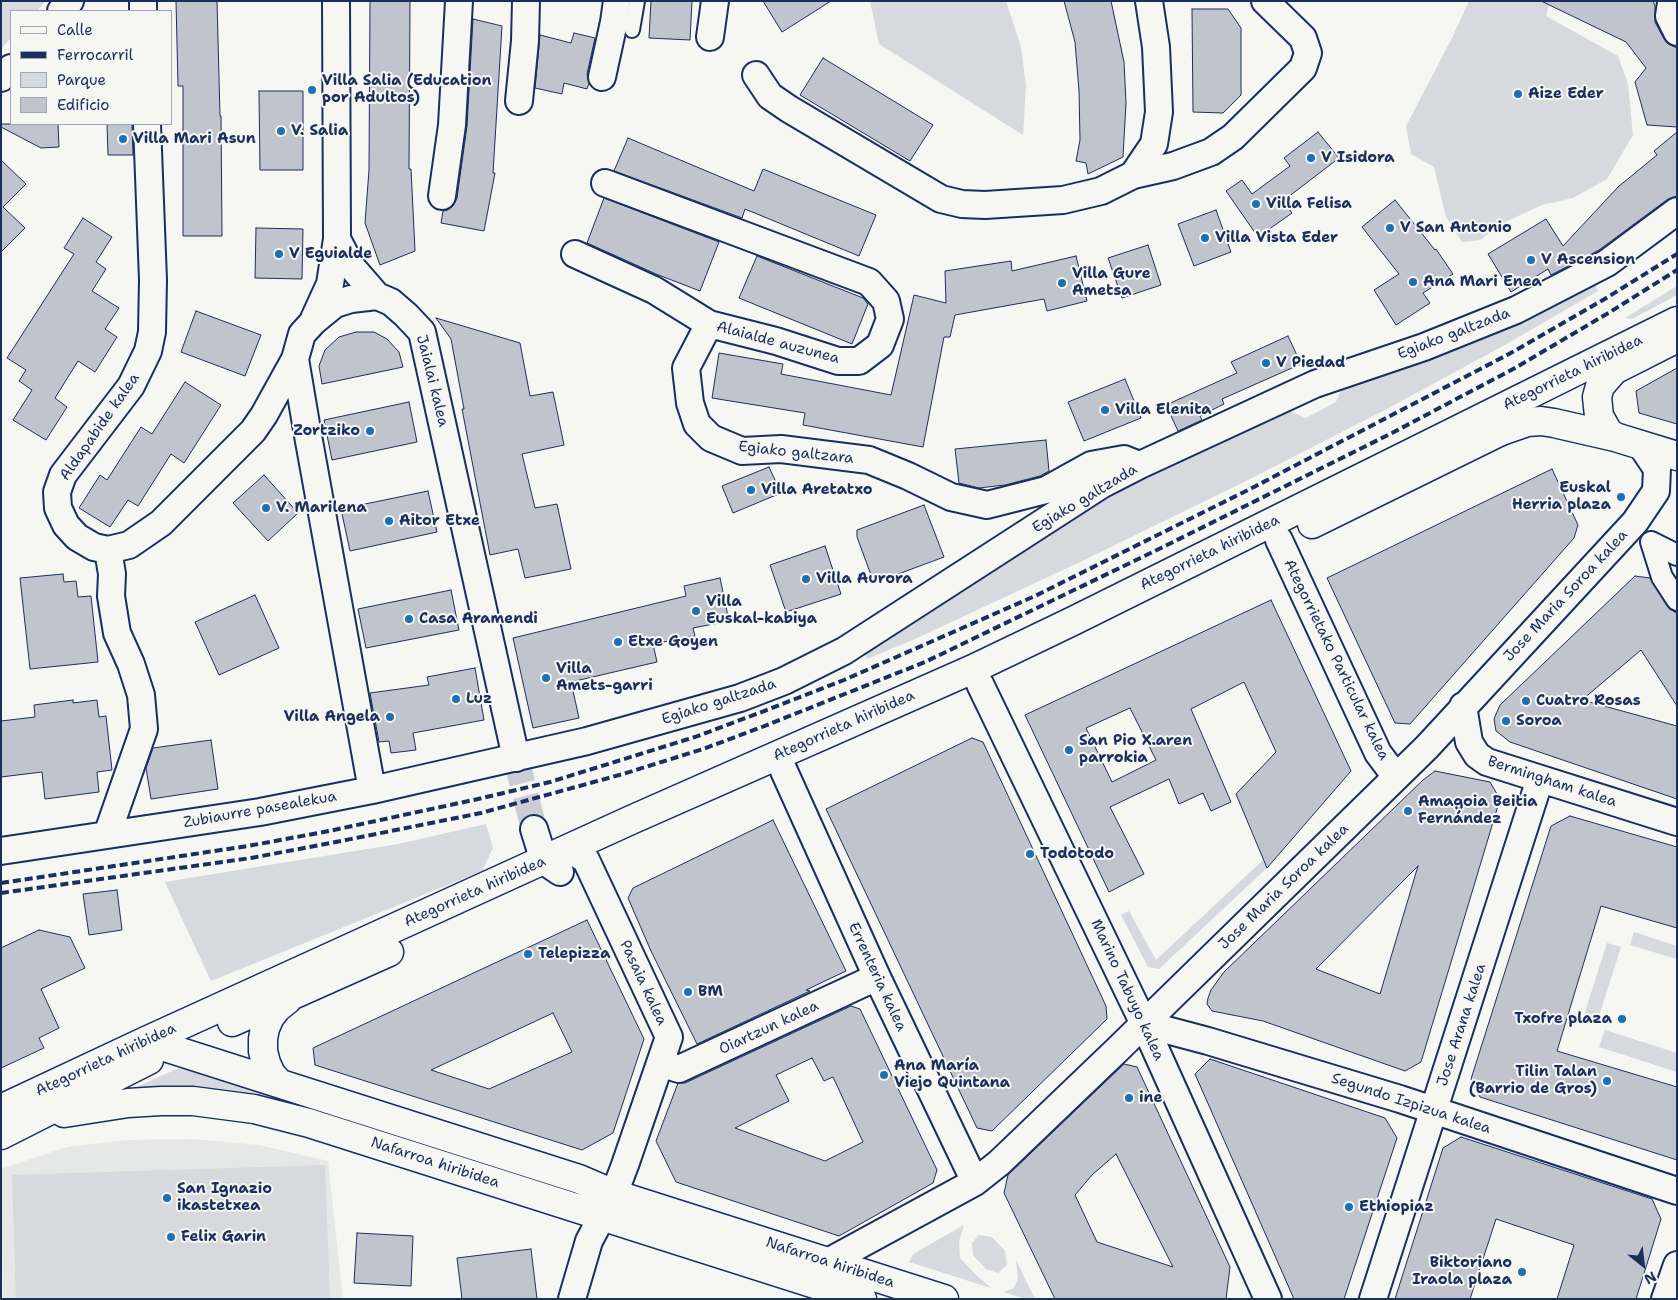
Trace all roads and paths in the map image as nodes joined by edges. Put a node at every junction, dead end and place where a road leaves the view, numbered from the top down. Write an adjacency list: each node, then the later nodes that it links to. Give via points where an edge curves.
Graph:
1 (336, 1): 23 (street, Jaialai kalea)
2 (459, 1): 21 (street, via 452,125)
3 (526, 1): 17 (street)
4 (617, 1): 15 (street)
5 (637, 1): 10 (lane)
6 (715, 1): 12 (street)
7 (1148, 1): 19 (street, via 1156,48 1159,112 1154,144)
8 (1265, 1): 19 (street, via 1303,38 1308,53 1303,68 1233,137 1211,152)
9 (1673, 1): 11 (street, via 1669,16)
10 (632, 30)
11 (1677, 32)
12 (710, 37)
13 (10, 69): 16 (street)
14 (756, 75): 19 (street, via 770,96 789,109 941,199 985,205 1063,200 1101,191)
15 (602, 77)
16 (1, 78)
17 (519, 101)
18 (147, 125): 36 (street, Aldapabide kalea, via 153,310 148,351 131,386 63,475 57,492 58,508 66,525 94,548)
19 (1133, 176)
20 (605, 183): 28 (street, Alaialde auzunea, via 869,282 886,301 890,319 880,345 859,361 838,361)
21 (442, 196)
22 (1677, 211): 34 (street, Egiako galtzada, via 1607,263 1516,310 1424,347 1315,384)
23 (337, 239): 25 (street, Jaialai kalea, via 350,266); 27 (street, via 330,284)
24 (575, 254): 28 (street, Alaialde auzunea, via 654,290)
25 (377, 296): 27 (street, via 335,304); 41 (street, Jaialai kalea, via 391,302 422,332)
26 (1677, 321): 50 (main road, Ategorrieta hiribidea, via 1065,625)
27 (312, 322): 30 (street, via 302,334)
28 (709, 324): 34 (street, Egiako galtzara, via 686,368 690,403 697,424 711,438 742,450 781,449 869,460 951,498 987,505 1046,490 1091,465 1124,459)
29 (1677, 338): 31 (main road, via 1614,370 1600,386 1597,396 1599,416 1608,432)
30 (296, 359): 36 (street, via 264,415 227,459 161,523 129,545); 45 (street)
31 (1615, 437): 32 (main road, Ategorrieta hiribidea); 35 (main road, Ategorrieta hiribidea, via 1541,421 1513,425)
32 (1641, 445): 33 (main road, Ategorrieta hiribidea); 40 (street, Jose Maria Soroa kalea, via 1657,469 1656,491 1635,522)
33 (1677, 456)
34 (1140, 465): 41 (street, Egiako galtzada, via 1101,485 844,651 784,681 740,698)
35 (1279, 540): 39 (main road, Ategorrieta hiribidea); 43 (street, Ategorrietako Particular kalea, via 1378,753)
36 (108, 550): 48 (street, via 117,633 141,696 144,730)
37 (1677, 555): 38 (street, via 1651,542 1662,577)
38 (1677, 600)
39 (980, 684): 42 (main road, Ategorrieta hiribidea); 53 (street, Marino Tabuyo kalea)
40 (1463, 706): 43 (street, Jose Maria Soroa kalea); 44 (street, Bermingham kalea, via 1469,742 1477,755 1486,762)
41 (516, 758): 45 (street, Zubiaurre pasealekua)
42 (784, 771): 50 (main road, Ategorrieta hiribidea); 51 (street, Errenteria kalea)
43 (1396, 777): 53 (street, Jose Maria Soroa kalea)
44 (1540, 779): 46 (street, Bermingham kalea); 58 (street, Jose Arana kalea)
45 (372, 790): 48 (street, Zubiaurre pasealekua, via 260,812)
46 (1677, 822)
47 (534, 829): 50 (street, Pasaia kalea)
48 (107, 835): 49 (street, Zubiaurre pasealekua)
49 (1, 851)
50 (565, 861): 52 (main road, Ategorrieta hiribidea); 54 (main road, Ategorrieta hiribidea); 55 (street, Pasaia kalea, via 669,1037)
51 (877, 977): 55 (street, Oiartzun kalea, via 679,1069); 62 (street, Errenteria kalea)
52 (296, 994): 54 (main road, Ategorrieta hiribidea); 56 (main road, via 278,1008 265,1028 263,1051 266,1063)
53 (1144, 1024): 58 (street, Segundo Izpizua kalea); 62 (street, Jose Maria Soroa kalea, via 999,1163); 70 (street, Marino Tabuyo kalea)
54 (158, 1045): 56 (main road, Nafarroa hiribidea); 57 (main road, Ategorrieta hiribidea); 59 (main road, Ategorrieta hiribidea)
55 (660, 1063): 64 (street, Pasaia kalea)
56 (279, 1083): 64 (main road, Nafarroa hiribidea, via 579,1179)
57 (1, 1109)
58 (1434, 1111): 60 (street, Segundo Izpizua kalea); 71 (street, Jose Arana kalea)
59 (1, 1135): 64 (main road, Nafarroa hiribidea, via 54,1115 128,1102 161,1100 223,1104 309,1123)
60 (1551, 1150): 61 (lane, via 1583,1149); 63 (street, Segundo Izpizua kalea)
61 (1677, 1180)
62 (975, 1182): 65 (street, Jose Maria Soroa kalea)
63 (1677, 1191)
64 (608, 1205): 65 (main road, Nafarroa hiribidea); 67 (street, Pasaia kalea, via 590,1241); 68 (main road, Nafarroa hiribidea)
65 (828, 1262): 69 (main road, Nafarroa hiribidea)
66 (1677, 1265): 72 (street)
67 (572, 1299)
68 (862, 1299)
69 (944, 1299)
70 (1268, 1299)
71 (1373, 1299)
72 (1666, 1299)

